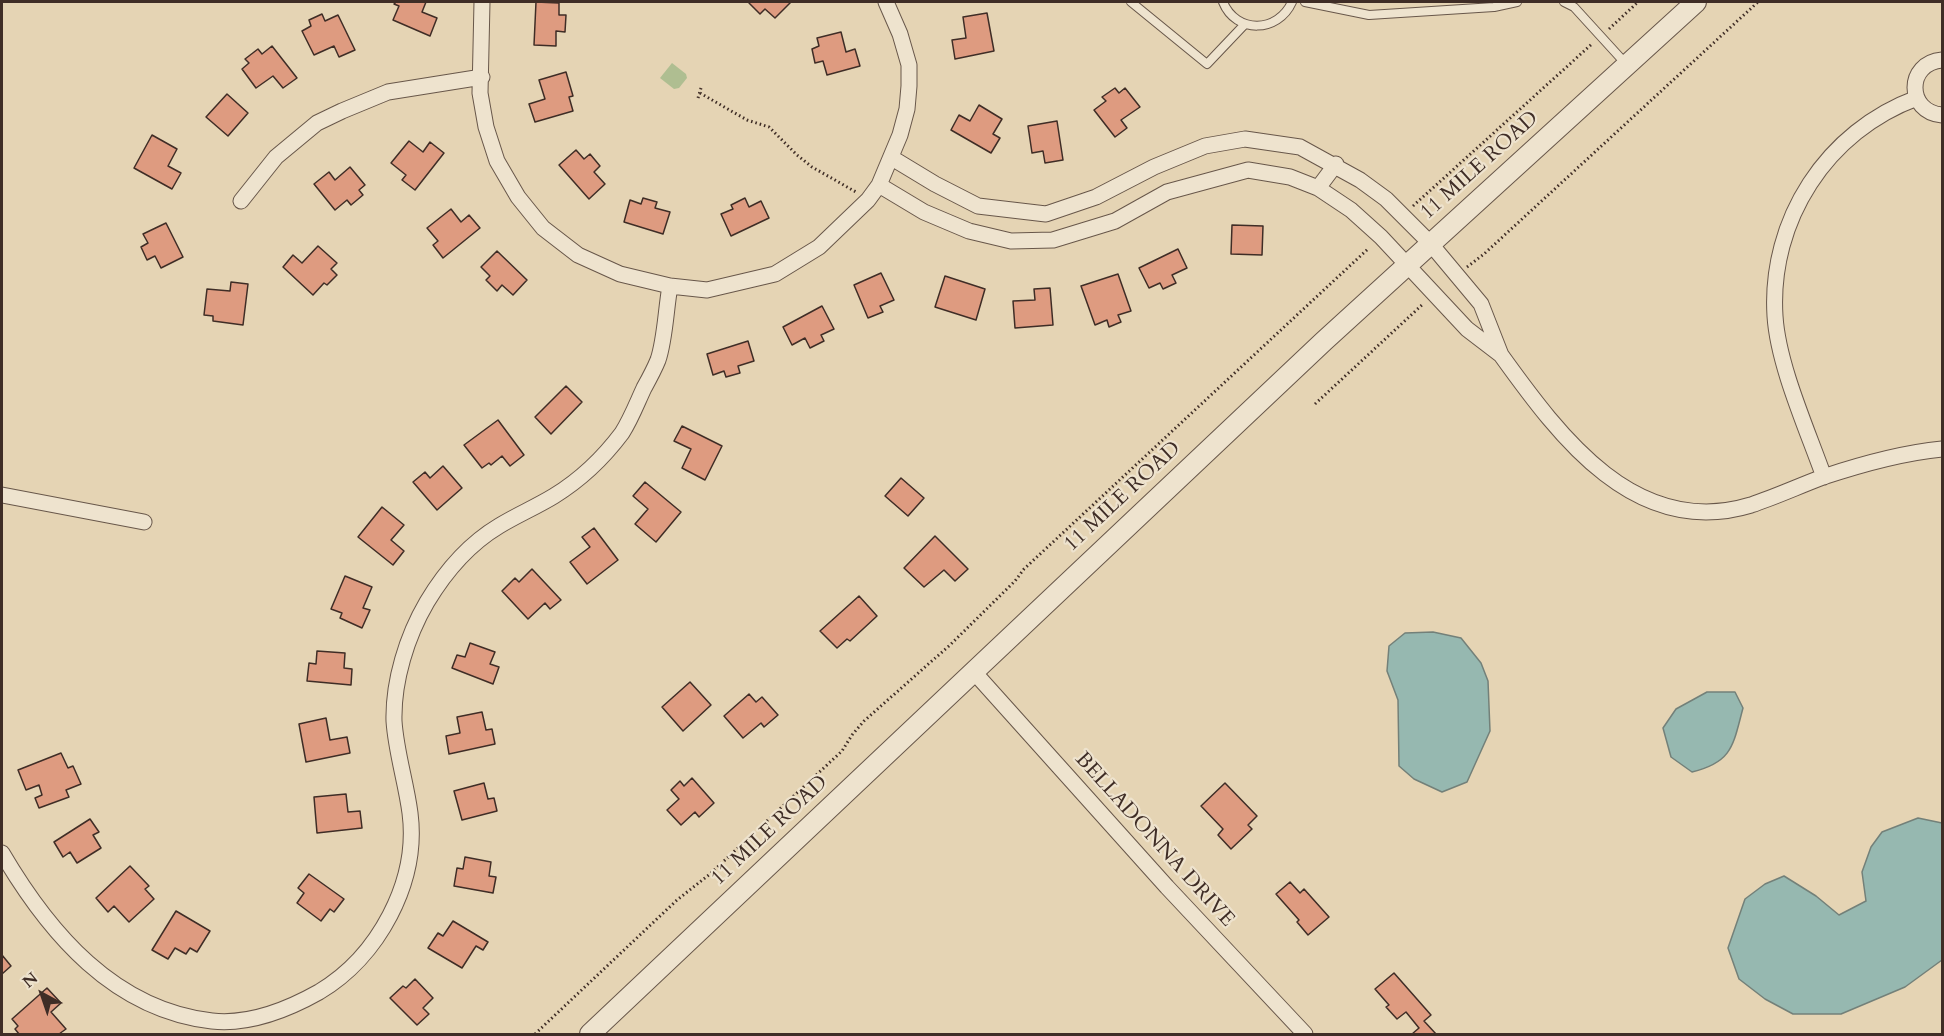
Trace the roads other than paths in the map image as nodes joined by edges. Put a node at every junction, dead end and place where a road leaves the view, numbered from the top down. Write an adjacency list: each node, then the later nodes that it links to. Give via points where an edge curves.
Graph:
1 (482, 2): 14 (street)
2 (886, 2): 17 (street, via 909,65 907,109)
3 (1131, 2): 10 (lane)
4 (1223, 2): 11 (lane)
5 (1292, 2): 11 (lane, via 1271,25)
6 (1305, 2): 7 (lane, via 1370,15)
7 (1517, 2)
8 (1564, 2): 13 (lane, via 1574,7)
9 (1696, 2): 13 (street, 11 MILE ROAD)
10 (1140, 4): 11 (lane, via 1207,64)
11 (1245, 24)
12 (1942, 60): 15 (street, via 1931,62 1920,71 1915,84)
13 (1626, 65): 28 (street, 11 MILE ROAD)
14 (482, 77): 23 (street, via 388,92 317,123 276,157); 30 (street, via 480,93 486,128 497,160 518,197 543,228 578,255 620,274)
15 (1917, 98): 16 (street, via 1928,111); 33 (street, via 1875,118 1831,155 1792,214 1782,248 1775,294 1780,349)
16 (1942, 115)
17 (892, 158): 20 (street); 24 (street)
18 (1336, 165): 19 (street, via 1300,147 1245,139 1205,146); 21 (street); 28 (street, via 1386,199)
19 (1154, 167): 22 (street); 25 (street, via 1096,197)
20 (879, 185): 26 (street, via 924,212); 30 (street, via 819,247 775,274 707,290)
21 (1318, 188): 22 (street, via 1290,177 1248,170); 29 (street, via 1351,210)
22 (1167, 192): 27 (street, via 1115,221)
23 (241, 201)
24 (978, 206): 25 (street); 26 (street)
25 (1046, 214): 27 (street)
26 (969, 231): 27 (street, via 1011,241)
27 (1053, 240)
28 (1430, 243): 29 (street, 11 MILE ROAD); 31 (street, via 1481,304)
29 (1406, 265): 31 (street, via 1467,329); 36 (street, 11 MILE ROAD)
30 (670, 286): 38 (street, via 659,358 624,430 604,454 555,496 500,526 465,552 414,625 394,718 411,814 412,844 407,872 381,931 362,957 333,984 302,1002)
31 (1501, 355): 33 (street, via 1536,404 1574,447 1610,480 1654,504 1693,512 1722,511 1750,505)
32 (1942, 449): 33 (street, via 1886,457)
33 (1824, 477)
34 (2, 495): 35 (street)
35 (144, 522)
36 (974, 672): 39 (street, 11 MILE ROAD); 40 (street, BELLADONNA DRIVE)
37 (2, 853): 38 (street, via 32,901 103,977 155,1007)
38 (231, 1029)
39 (590, 1035)
40 (1305, 1035)

